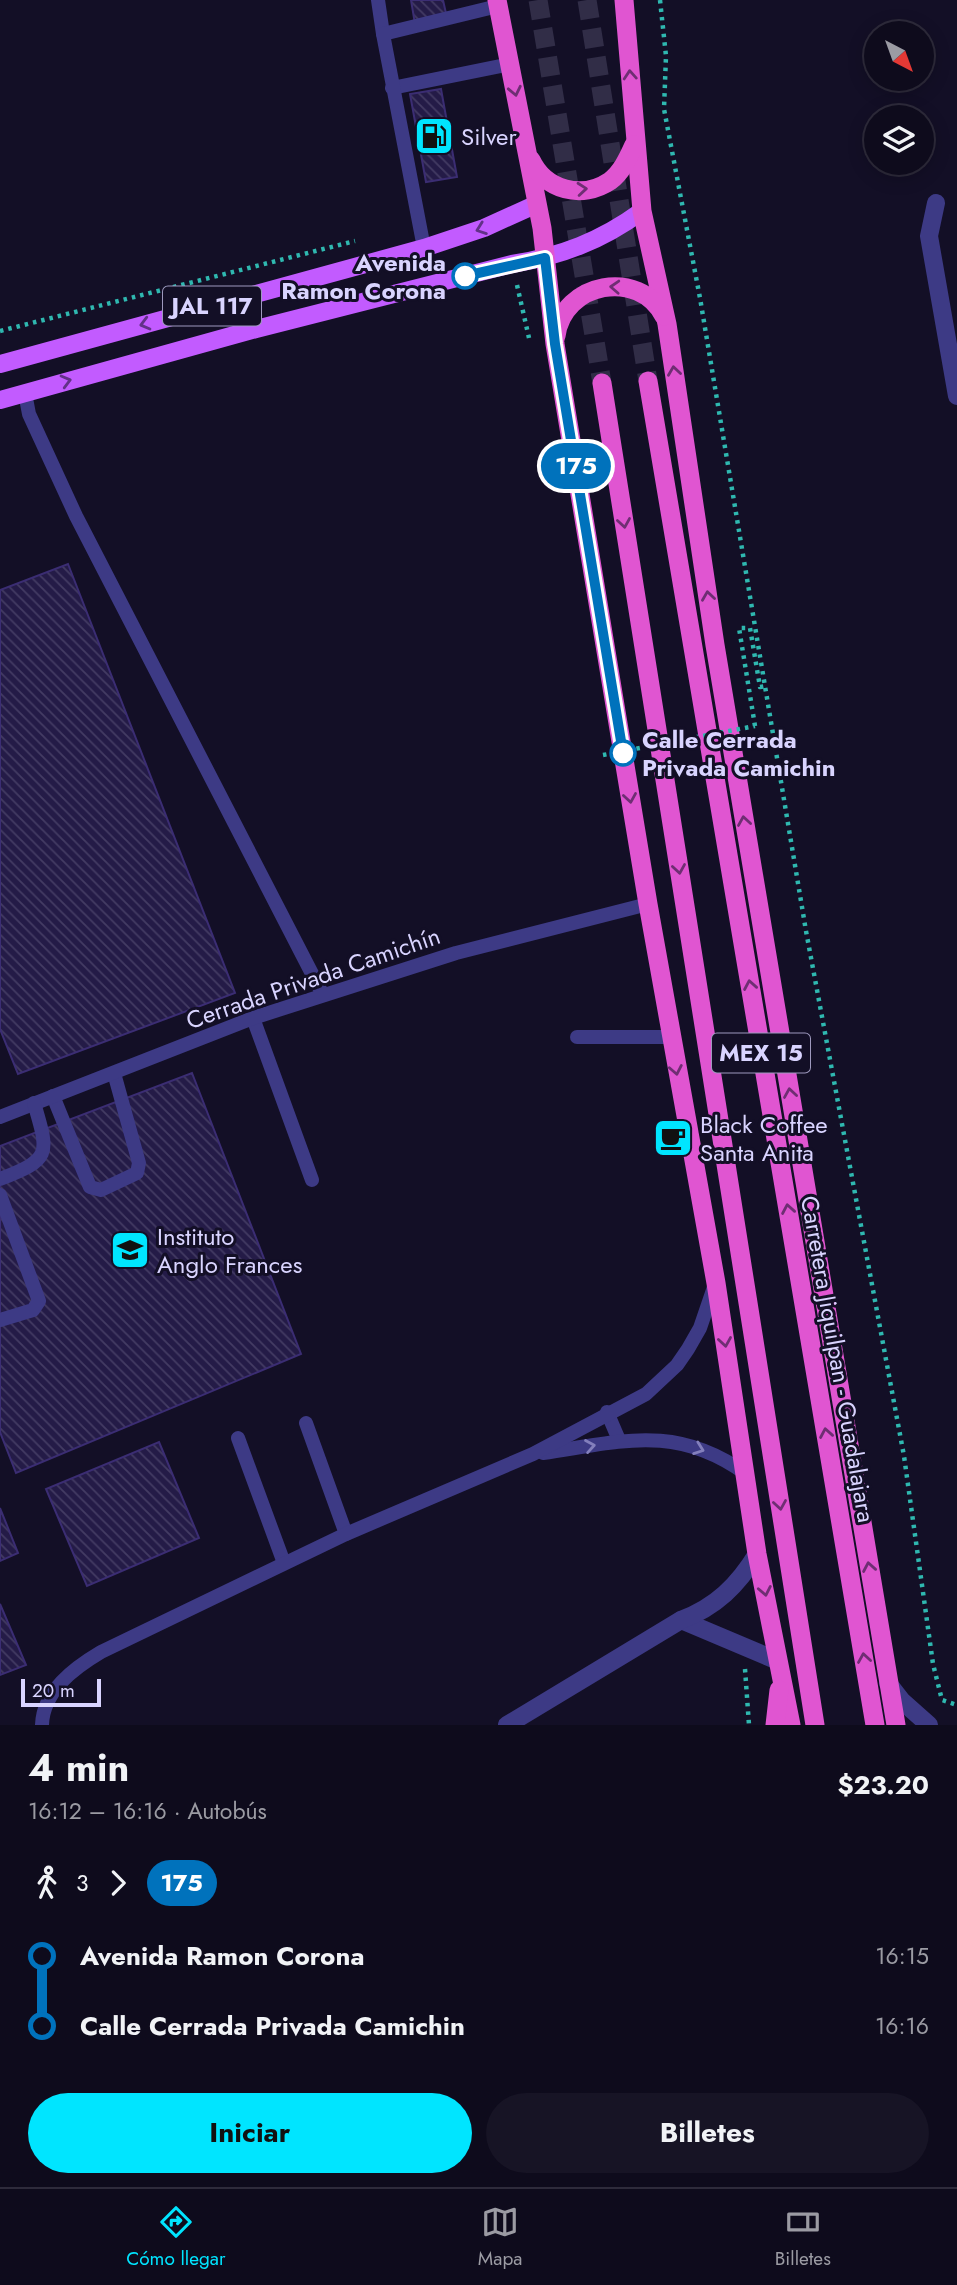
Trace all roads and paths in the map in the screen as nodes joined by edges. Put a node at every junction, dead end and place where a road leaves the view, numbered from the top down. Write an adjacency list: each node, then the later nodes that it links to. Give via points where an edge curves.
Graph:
1 (378, 0): 5 (lane)
2 (624, 0): 8 (highway, one-way to 2)
3 (660, 0): 25 (path, via 666,56 664,109)
4 (497, 3): 5 (lane); 6 (highway)
5 (383, 34): 7 (lane)
6 (510, 64): 7 (lane); 9 (highway, one-way to 9)
7 (392, 88): 14 (lane)
8 (635, 143): 9 (highway, one-way to 8, via 544,179 569,191 583,191 610,181 621,171); 12 (highway)
9 (528, 156): 11 (highway)
10 (936, 203): 23 (street, via 929,236)
11 (537, 204): 14 (main road, JAL 117, one-way to 14); 15 (highway)
12 (642, 211): 15 (main road, JAL 117, via 582,247); 16 (highway)
13 (363, 239): 17 (path)
14 (424, 248): 19 (main road, JAL 117, one-way to 19)
15 (545, 258): 18 (highway); 22 (main road, JAL 117, one-way to 15, via 283,322)
16 (667, 324): 18 (highway, one-way to 18, via 641,293 602,287 568,307); 53 (highway, one-way to 16, via 715,645)
17 (0, 331)
18 (555, 344): 27 (highway, one-way to 27)
19 (0, 364)
20 (648, 381): 61 (highway, Carretera Jiquilpan - Guadalajara / MEX 15, one-way to 20)
21 (602, 383): 60 (highway, MEX 15, one-way to 60)
22 (25, 393): 24 (main road, JAL 117); 28 (lane, via 29,414 76,516)
23 (957, 396)
24 (0, 400)
25 (766, 686): 26 (path, bridge, via 760,687 750,628 739,628 755,726); 54 (path, via 806,931 904,1456 933,1664 942,1700)
26 (603, 755)
27 (648, 904): 28 (lane, Cerrada Privada Camichín, via 456,953); 31 (highway)
28 (323, 995): 29 (lane, Cerrada Privada Camichín)
29 (253, 1018): 32 (lane, Cerrada Privada Camichín); 37 (lane)
30 (577, 1037): 31 (lane)
31 (670, 1037): 39 (highway, one-way to 39)
32 (114, 1073): 33 (lane, Cerrada Privada Camichín); 33 (lane, via 139,1163 136,1173 101,1190 90,1187)
33 (53, 1096): 34 (lane, Cerrada Privada Camichín)
34 (34, 1104): 35 (lane, Cerrada Privada Camichín); 36 (lane, via 45,1143 43,1153 30,1167)
35 (0, 1117)
36 (0, 1179)
37 (312, 1180)
38 (0, 1195): 40 (lane, via 39,1301 33,1310)
39 (716, 1283): 41 (lane, via 701,1328 677,1365 646,1394); 46 (highway, one-way to 46)
40 (0, 1320)
41 (607, 1412): 44 (lane); 45 (lane)
42 (306, 1423): 47 (lane)
43 (238, 1438): 49 (lane)
44 (619, 1440): 45 (lane, one-way to 44); 46 (lane, one-way to 46, via 647,1438 685,1444 721,1457)
45 (533, 1454): 47 (lane)
46 (746, 1474): 48 (highway)
47 (346, 1534): 49 (lane)
48 (757, 1554): 50 (street, via 724,1596); 52 (highway, one-way to 52)
49 (284, 1563): 55 (lane, via 78,1666 42,1708)
50 (681, 1620): 51 (street); 56 (street)
51 (742, 1644): 52 (street); 57 (path)
52 (780, 1668): 58 (highway); 59 (highway)
53 (888, 1683): 62 (highway); 63 (street)
54 (957, 1705)
55 (42, 1725)
56 (507, 1725)
57 (750, 1725)
58 (775, 1725)
59 (791, 1725)
60 (815, 1725)
61 (875, 1725)
62 (896, 1725)
63 (929, 1725)

